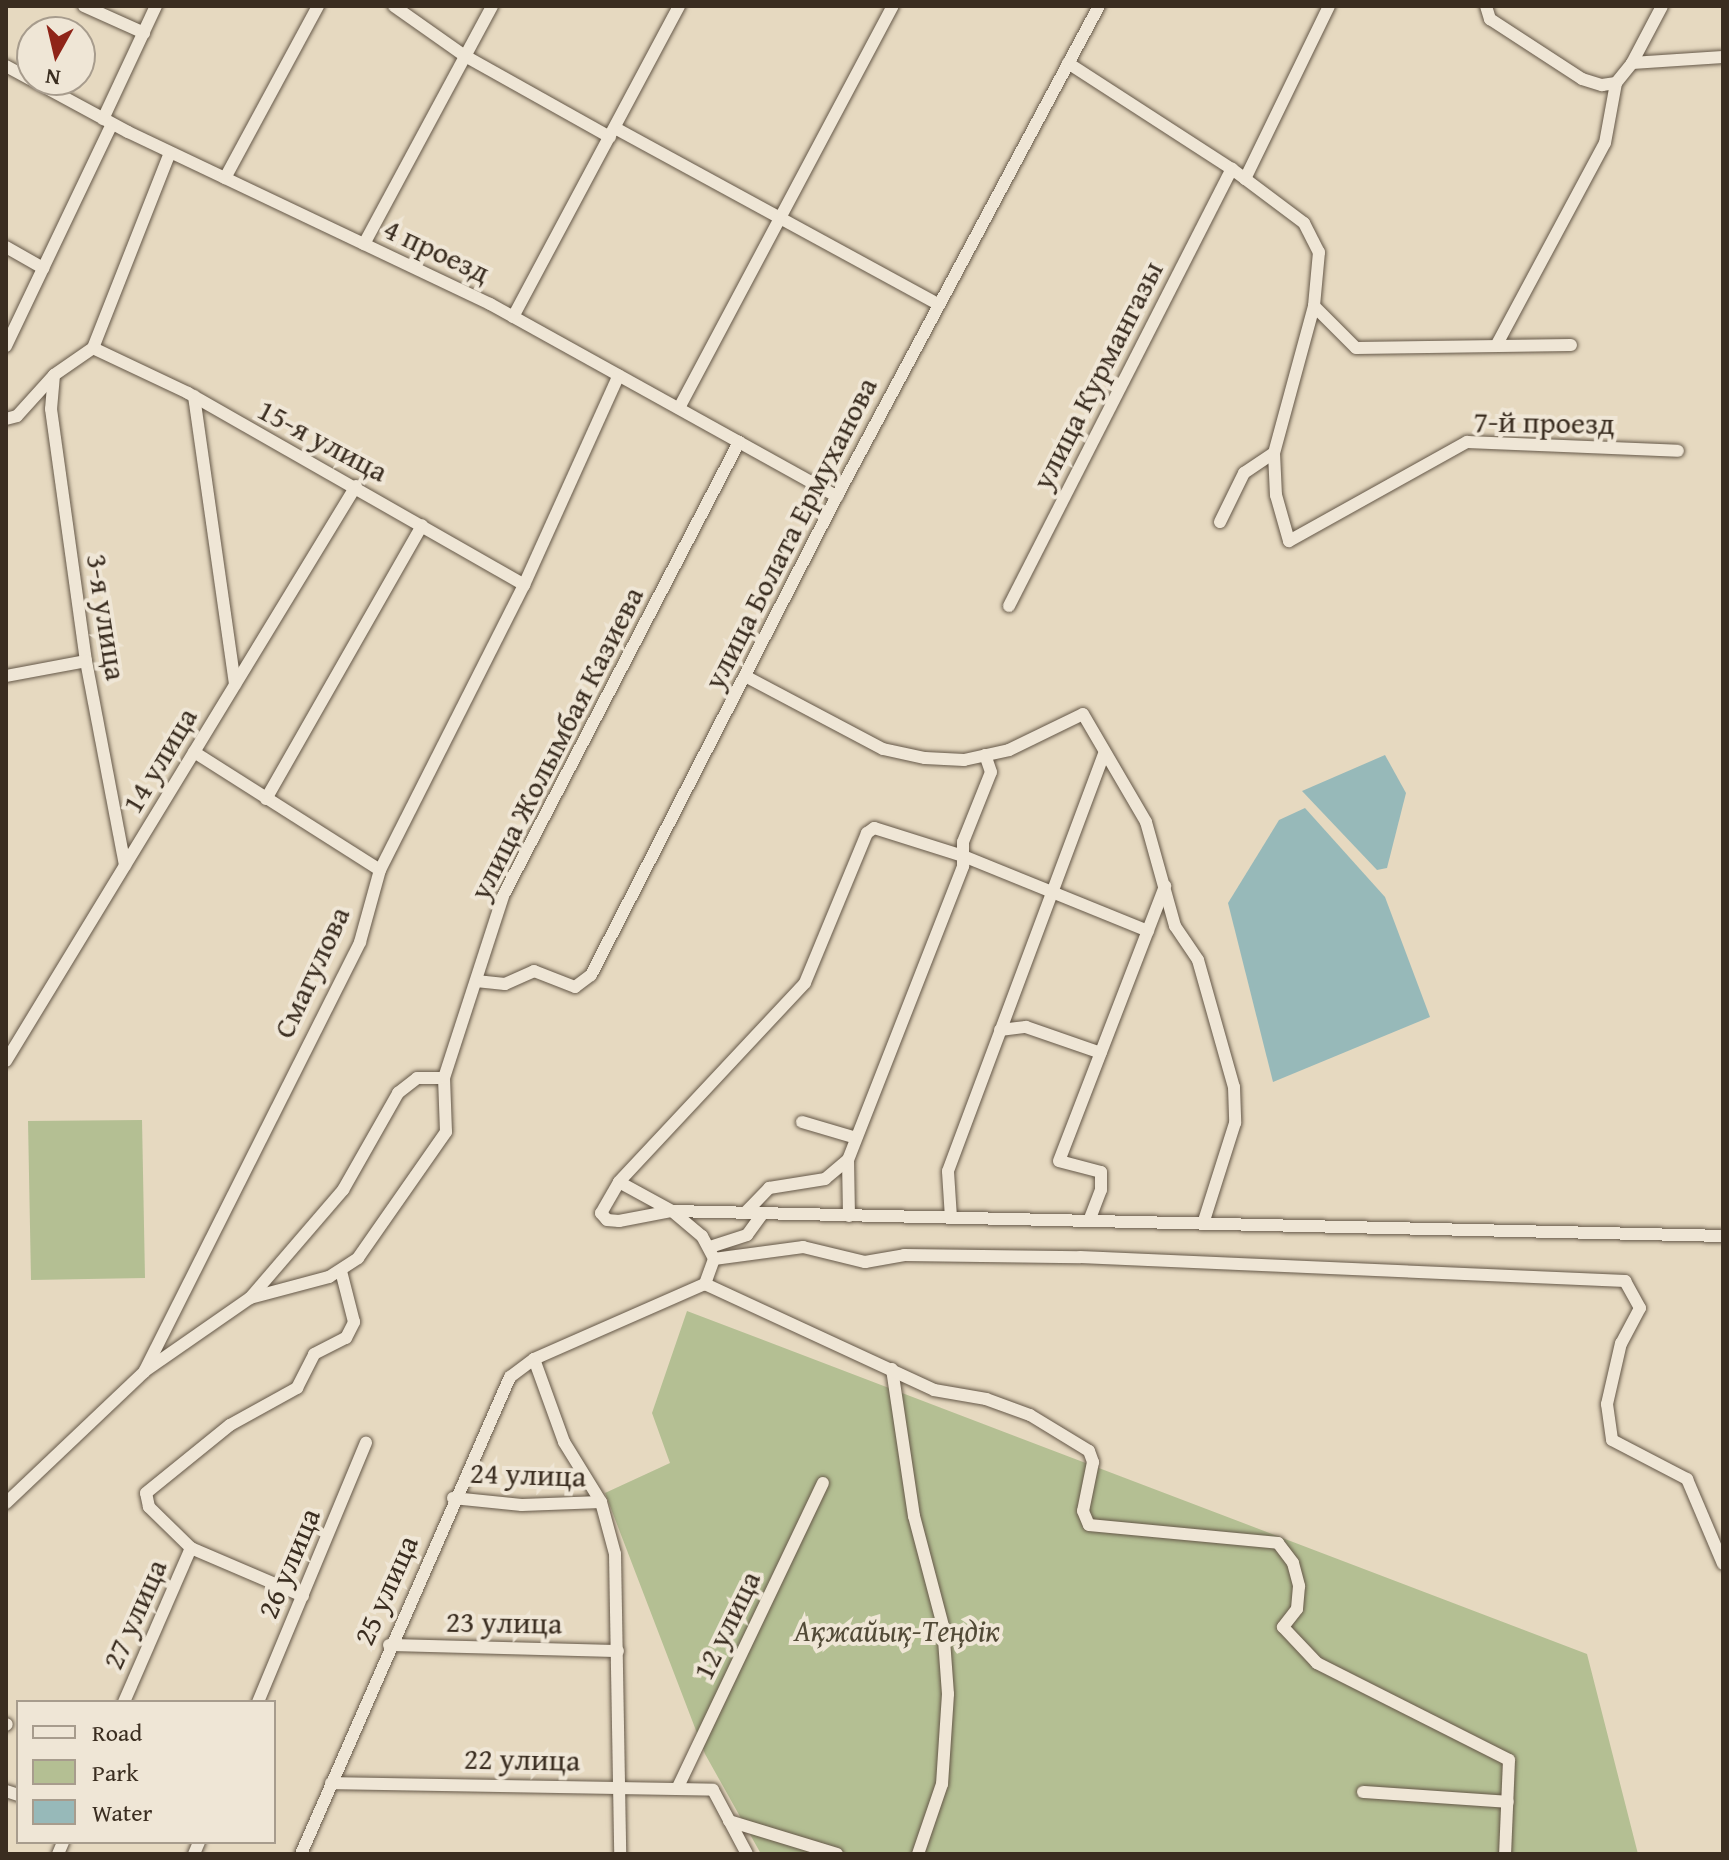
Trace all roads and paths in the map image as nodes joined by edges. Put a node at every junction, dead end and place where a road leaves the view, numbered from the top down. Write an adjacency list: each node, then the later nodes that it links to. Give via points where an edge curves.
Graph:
1 (84, 6): 12 (street)
2 (156, 6): 12 (street)
3 (318, 6): 23 (street)
4 (394, 6): 13 (street)
5 (492, 6): 13 (street)
6 (679, 6): 20 (street)
7 (893, 6): 25 (street)
8 (1099, 6): 15 (street, улица Болата Ермуханова)
9 (1329, 6): 24 (street)
10 (1486, 6): 18 (street, via 1490,19 1582,79)
11 (1662, 6): 16 (street)
12 (144, 33): 19 (street)
13 (465, 56): 20 (street); 26 (street)
14 (1723, 57): 16 (street)
15 (1068, 63): 22 (street); 29 (street, улица Болата Ермуханова)
16 (1632, 63): 18 (street)
17 (6, 66): 19 (street, 4 проезд)
18 (1616, 83): 34 (street, via 1605,143)
19 (108, 122): 21 (street, 4 проезд); 28 (street)
20 (612, 133): 25 (street); 31 (street)
21 (170, 153): 23 (street, 4 проезд); 35 (street)
22 (1232, 169): 24 (street); 49 (street, улица Курмангазы)
23 (225, 178): 26 (street, 4 проезд)
24 (1245, 179): 30 (street, via 1304,223 1319,252)
25 (782, 219): 29 (street); 39 (street)
26 (364, 244): 31 (street, 4 проезд)
27 (6, 247): 28 (street)
28 (43, 268): 33 (street)
29 (939, 305): 45 (street, улица Болата Ермуханова)
30 (1314, 306): 34 (street, via 1356,348); 43 (street)
31 (513, 317): 37 (street, 4 проезд)
32 (1571, 345): 34 (street)
33 (6, 346)
34 (1496, 346)
35 (93, 348): 36 (street); 38 (street, 15-я улица)
36 (54, 375): 40 (street, via 17,416); 50 (street, 3-я улица, via 51,409)
37 (619, 375): 39 (street, 4 проезд); 48 (street, Смагулова)
38 (194, 396): 44 (street, 15-я улица); 53 (street)
39 (679, 408): 41 (street, 4 проезд)
40 (6, 419)
41 (739, 442): 45 (street, 4 проезд); 64 (street, улица Жолымбая Казиева, via 503,896)
42 (1678, 451): 43 (street, 7-й проезд, via 1467,442 1289,541 1276,495)
43 (1274, 453): 46 (street, via 1244,473)
44 (356, 486): 47 (street, 15-я улица); 53 (street, 14 улица)
45 (837, 496): 52 (street, улица Болата Ермуханова)
46 (1220, 522)
47 (422, 525): 48 (street, 15-я улица); 57 (street)
48 (524, 585): 60 (street, Смагулова)
49 (1009, 606)
50 (86, 661): 51 (street); 59 (street, 3-я улица)
51 (6, 676)
52 (745, 676): 56 (street, via 883,749 925,758); 64 (street, улица Болата Ермуханова, via 591,975 575,987 534,971 505,984)
53 (235, 684): 54 (street, 14 улица)
54 (194, 752): 57 (street); 59 (street, 14 улица)
55 (1104, 753): 56 (street, via 1083,714 1009,750); 61 (street, via 1146,822); 62 (street)
56 (985, 755): 58 (street, via 991,772 963,842)
57 (266, 799): 60 (street)
58 (963, 856): 62 (street); 70 (street); 72 (street, via 884,830 867,833 805,983)
59 (125, 865): 67 (street, 14 улица)
60 (380, 870): 87 (street, Смагулова, via 360,942)
61 (1165, 886): 63 (street); 79 (street, via 1175,926 1198,960 1234,1087 1235,1123)
62 (1052, 891): 63 (street); 65 (street)
63 (1148, 931): 66 (street)
64 (476, 981): 68 (street, улица Жолымбая Казиева)
65 (1000, 1030): 66 (street, via 1026,1027); 77 (street, via 948,1171)
66 (1101, 1053): 78 (street, via 1059,1161 1101,1172 1101,1190)
67 (6, 1059)
68 (444, 1078): 82 (street, улица Жолымбая Казиева, via 446,1132 403,1199 358,1258); 84 (street, улица Жолымбая Казиева, via 417,1078 398,1093 343,1190)
69 (802, 1122): 70 (street)
70 (856, 1138): 71 (street)
71 (848, 1160): 74 (street, via 825,1179 769,1188); 76 (street)
72 (619, 1182): 73 (street); 73 (street, via 603,1202 601,1213 607,1220)
73 (672, 1211): 74 (street); 81 (street)
74 (745, 1213): 75 (street)
75 (762, 1214): 76 (street); 81 (street, via 747,1235)
76 (849, 1216): 77 (street)
77 (951, 1218): 78 (street)
78 (1089, 1221): 79 (street)
79 (1203, 1224): 80 (street)
80 (1723, 1236)
81 (712, 1253): 83 (street); 94 (street, via 803,1247 865,1262 904,1255 1066,1257 1625,1281 1640,1308 1638,1321 1621,1343 1607,1404 1612,1440 1687,1479)
82 (341, 1271): 84 (street, улица Жолымбая Казиева); 93 (street, via 354,1322 346,1338 314,1354 297,1388 230,1425 150,1485 149,1507)
83 (705, 1284): 85 (street); 86 (street)
84 (250, 1298): 87 (street, улица Жолымбая Казиева)
85 (534, 1359): 90 (street, 25 улица, via 510,1377); 91 (street, via 564,1442)
86 (892, 1369): 104 (street, via 934,1390 986,1399 1030,1415 1089,1451 1093,1462 1083,1511 1089,1525 1278,1543 1293,1563 1299,1586 1297,1609 1283,1627 1317,1663 1509,1760); 110 (street, via 916,1529 943,1626 948,1694 942,1784)
87 (144, 1372): 92 (street, Смагулова)
88 (366, 1443): 95 (street, 26 улица)
89 (823, 1483): 102 (street, 12 улица)
90 (453, 1498): 91 (street, 24 улица, via 522,1505); 96 (street, 25 улица)
91 (601, 1502): 97 (street, via 615,1554)
92 (6, 1503)
93 (191, 1548): 95 (street); 98 (street, 27 улица)
94 (1723, 1564)
95 (303, 1596): 99 (street, 26 улица)
96 (389, 1645): 97 (street, 23 улица); 100 (street, 25 улица)
97 (618, 1651): 101 (street)
98 (125, 1700)
99 (259, 1700)
100 (331, 1783): 101 (street, 22 улица); 106 (street, 25 улица)
101 (620, 1787): 102 (street, 22 улица); 107 (street)
102 (677, 1789): 105 (street, 22 улица, via 713,1790)
103 (1363, 1792): 104 (street)
104 (1508, 1802): 111 (street)
105 (729, 1821): 108 (street); 109 (street)
106 (301, 1854)
107 (620, 1854)
108 (747, 1854)
109 (837, 1854)
110 (918, 1854)
111 (1505, 1854)

